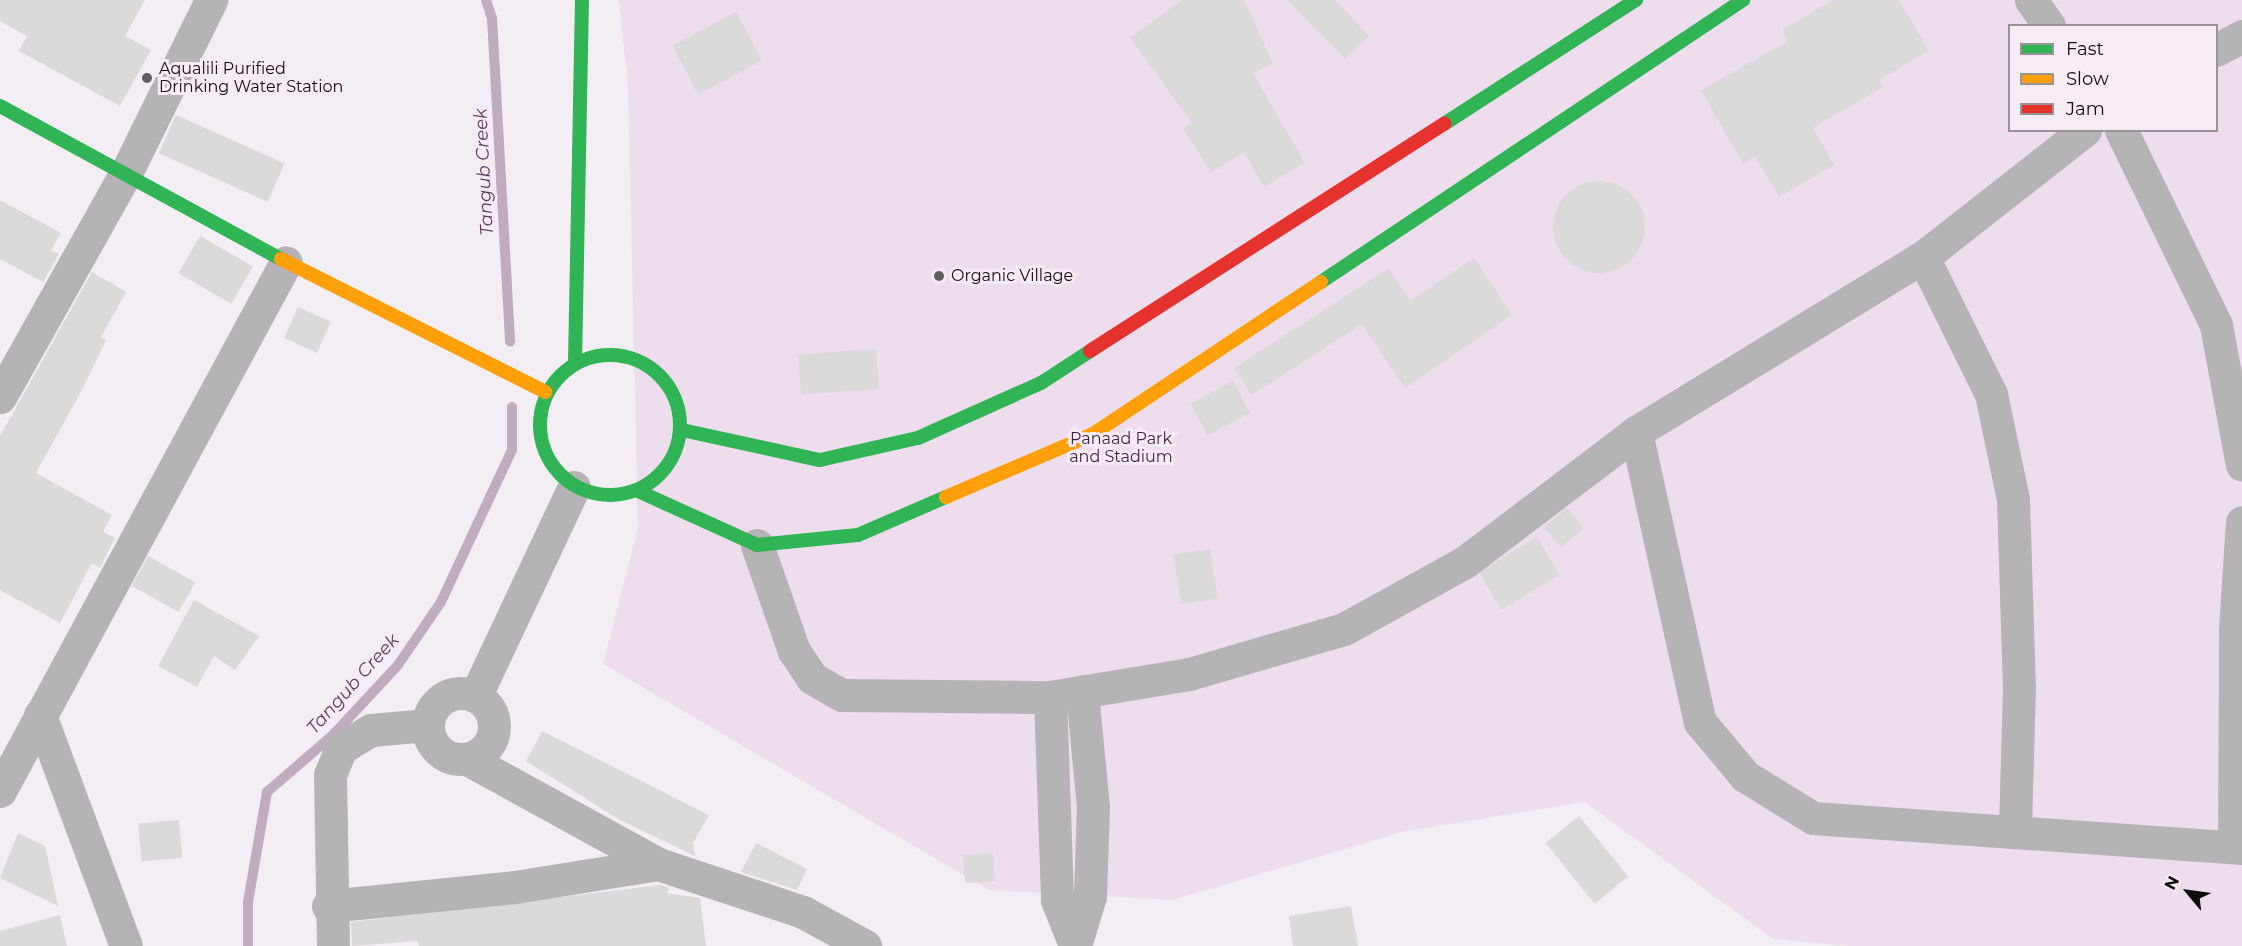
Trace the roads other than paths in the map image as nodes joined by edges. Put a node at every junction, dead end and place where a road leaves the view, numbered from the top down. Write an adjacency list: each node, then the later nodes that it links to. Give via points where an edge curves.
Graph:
1 (211, 0): 12 (street)
2 (582, 0): 15 (street)
3 (1636, 0): 18 (street, via 1041,382 918,438 820,460)
4 (1743, 0): 24 (street, via 1093,434 858,535)
5 (2031, 0): 6 (street)
6 (2048, 24)
7 (2242, 36): 8 (street)
8 (2218, 49)
9 (0, 106): 12 (street)
10 (2082, 132): 13 (street)
11 (2122, 132): 20 (street, via 2216,325)
12 (127, 171): 14 (street); 17 (street)
13 (1923, 256): 19 (street); 32 (street, via 1991,394 2013,499 2019,686)
14 (286, 262): 16 (street); 28 (street)
15 (575, 363): 16 (street); 18 (street, via 604,354 646,362 678,400)
16 (545, 392): 21 (street, via 539,427 550,464)
17 (0, 397)
18 (682, 430): 22 (street, via 668,467)
19 (1636, 432): 25 (street, via 1465,562 1344,629 1189,674); 32 (street, via 1700,722 1745,776 1813,818)
20 (2242, 465)
21 (574, 487): 22 (street, via 610,497); 26 (street)
22 (638, 491): 24 (street)
23 (2242, 522): 33 (street, via 2235,629)
24 (757, 545): 27 (street, via 794,651 812,678 842,695)
25 (1082, 692): 27 (street); 39 (street, via 1093,807 1090,896)
26 (476, 694): 29 (street, via 457,692 435,704); 30 (street, via 494,714 493,739)
27 (1050, 697): 39 (street, via 1058,900)
28 (40, 715): 31 (street); 36 (street)
29 (427, 724): 30 (street, via 431,742 447,757); 35 (street, via 371,730 341,748 330,775)
30 (469, 760): 34 (street)
31 (0, 791)
32 (2014, 832): 33 (street)
33 (2238, 848)
34 (658, 864): 35 (street, via 515,887); 38 (street, via 803,912)
35 (328, 906): 37 (street)
36 (126, 946)
37 (333, 946)
38 (865, 946)
39 (1075, 946)

